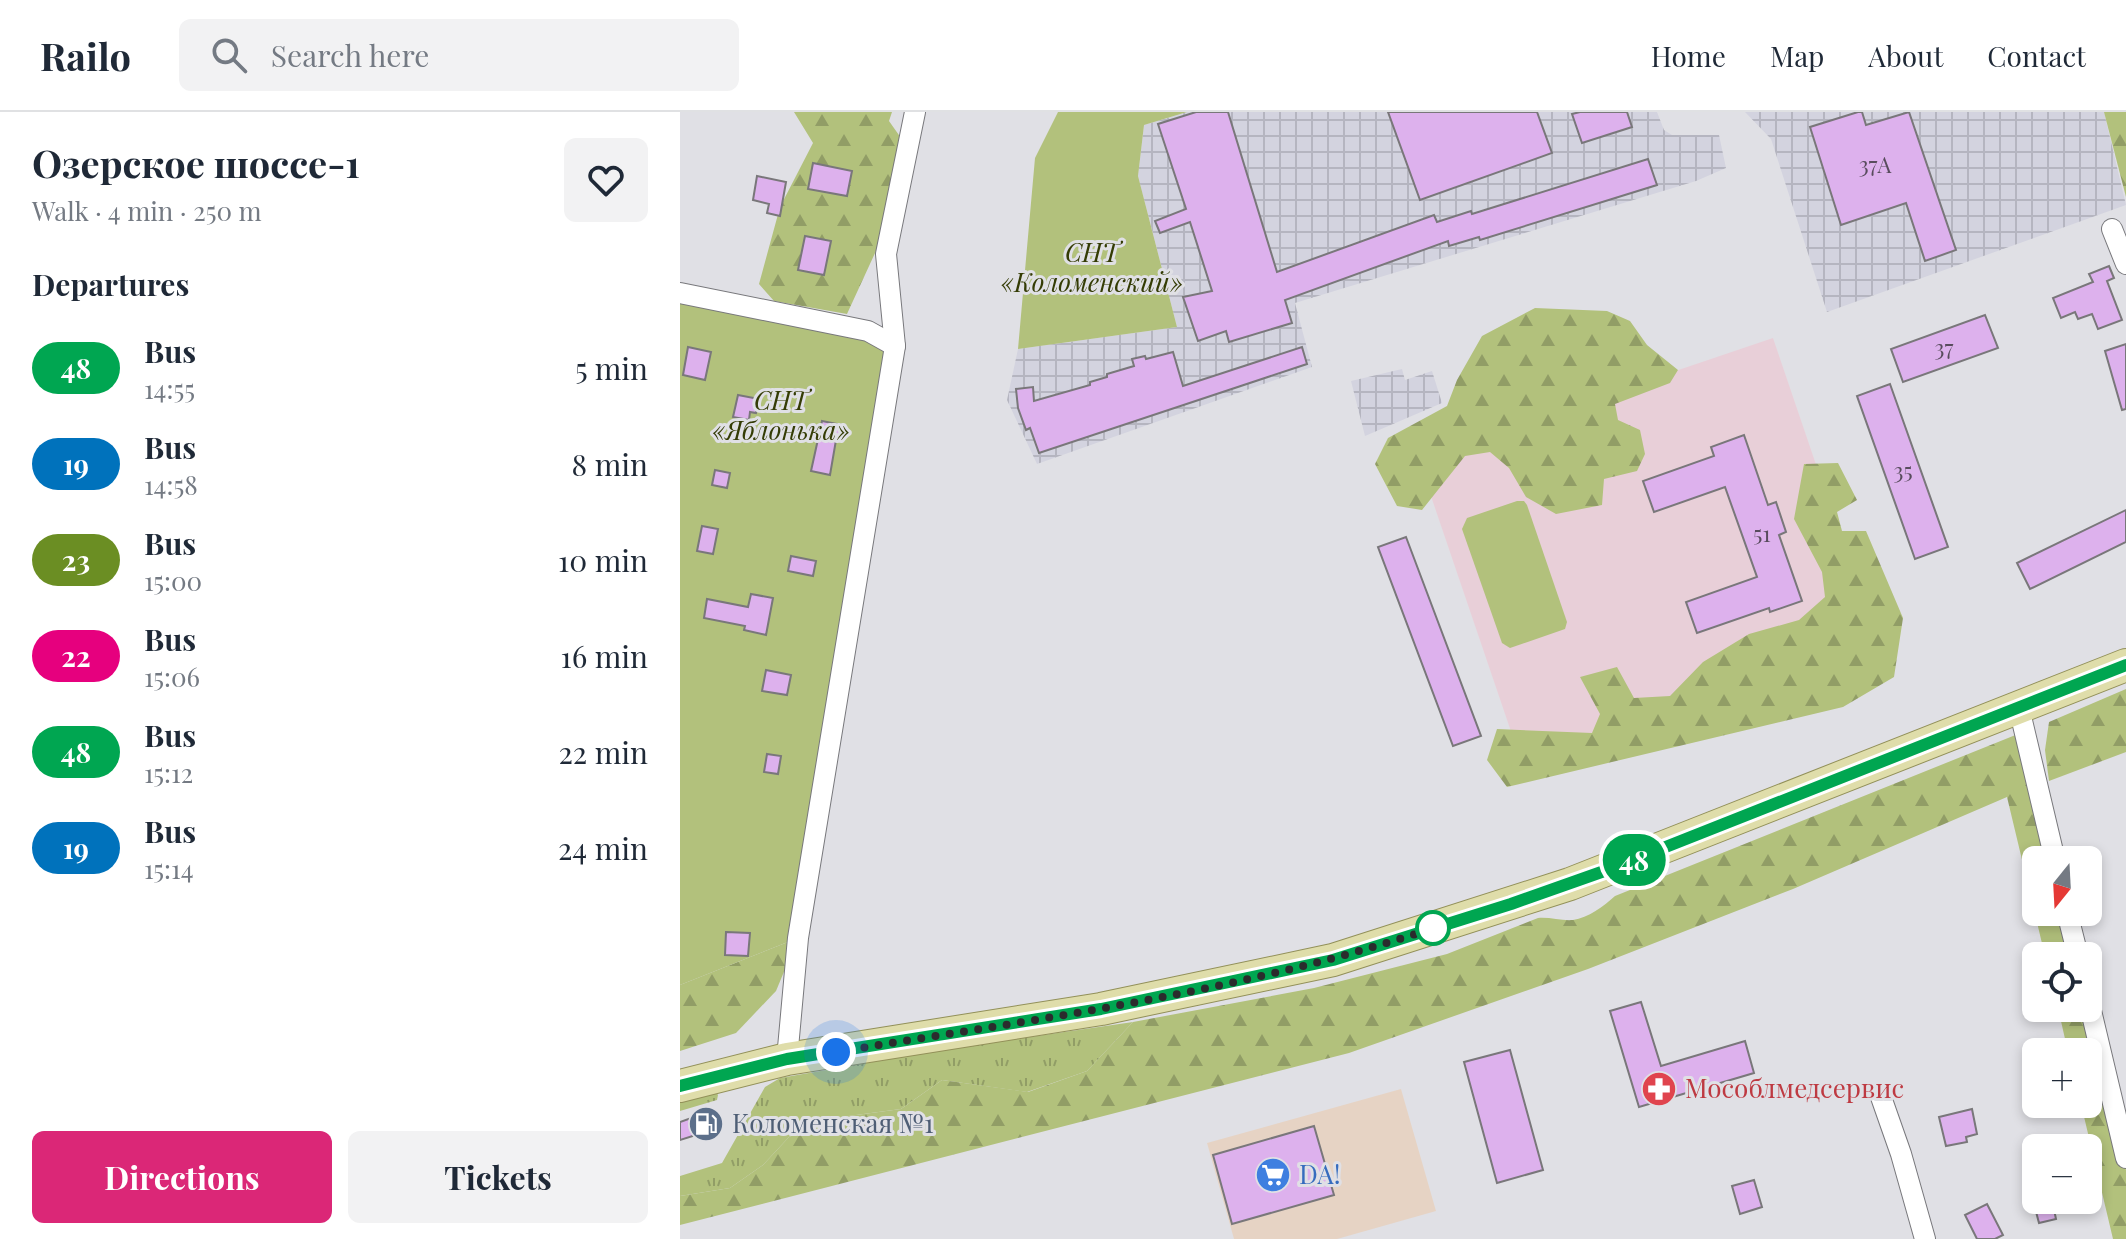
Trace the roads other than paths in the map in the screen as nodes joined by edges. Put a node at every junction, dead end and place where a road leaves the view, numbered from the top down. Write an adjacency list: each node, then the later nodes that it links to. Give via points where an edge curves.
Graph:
1 (915, 112): 5 (street, via 886,254)
2 (2112, 229): 3 (street)
3 (2126, 264)
4 (680, 293): 5 (street, via 868,331)
5 (895, 346): 10 (street, via 798,938)
6 (2126, 665): 7 (main road)
7 (2019, 708): 8 (street); 10 (main road, via 1570,884 1333,960 1101,1009)
8 (2052, 846)
9 (2094, 1022): 13 (street)
10 (787, 1059): 11 (main road)
11 (680, 1086)
12 (1881, 1097): 14 (street)
13 (2126, 1158)
14 (1925, 1239)

